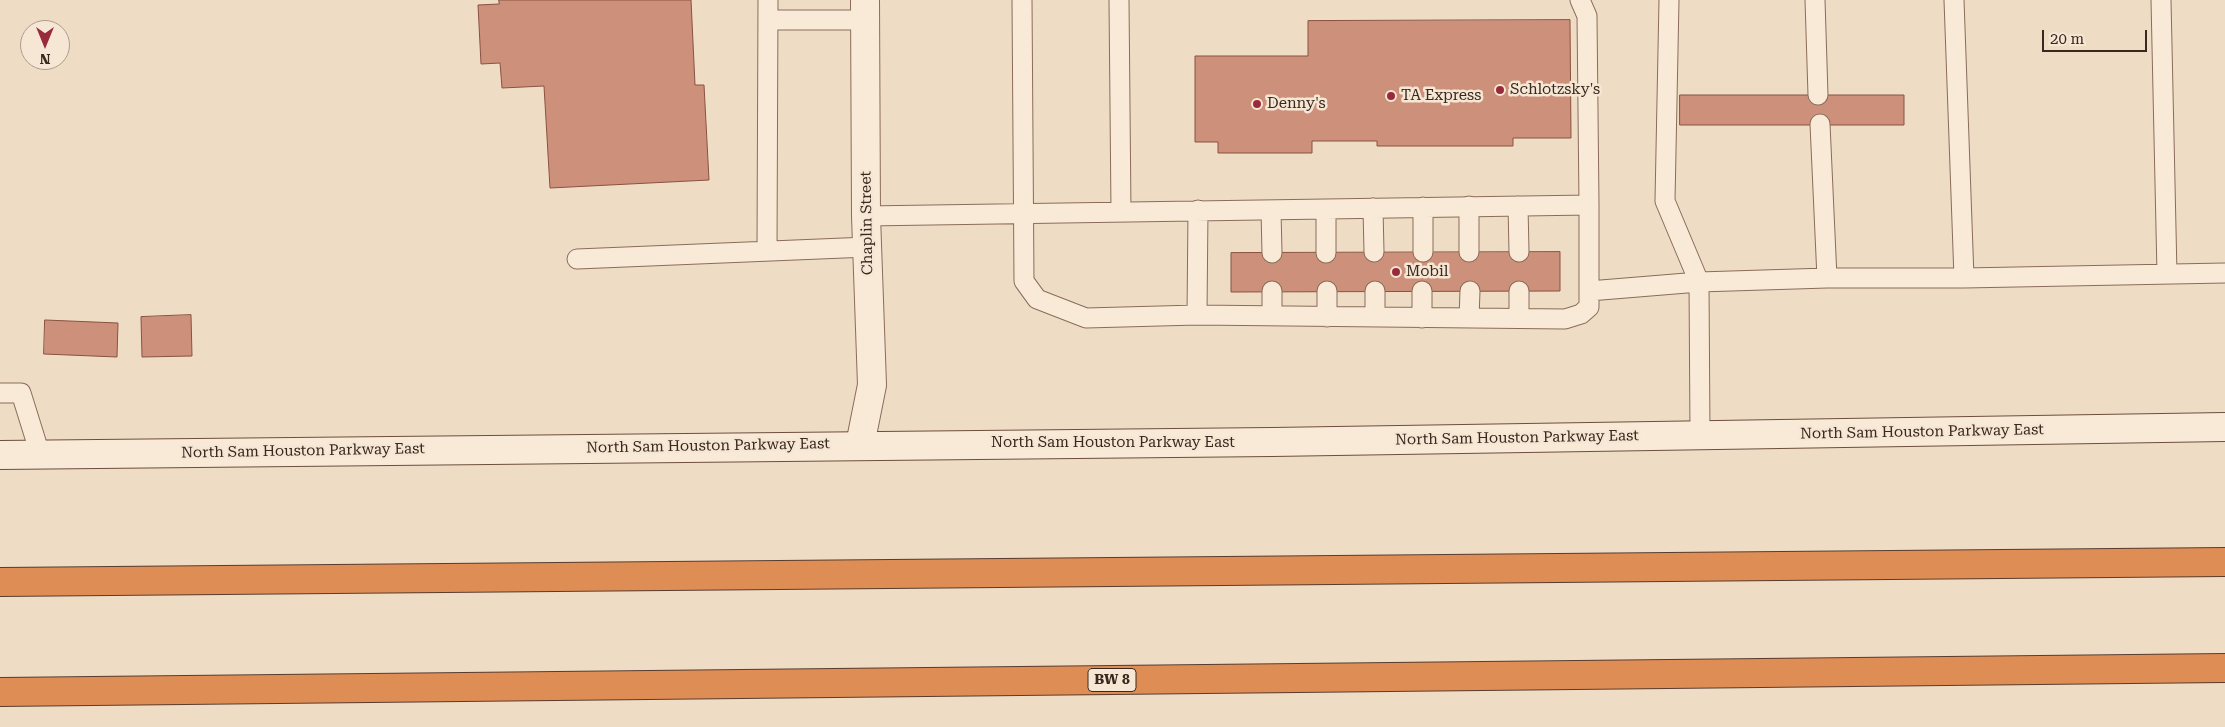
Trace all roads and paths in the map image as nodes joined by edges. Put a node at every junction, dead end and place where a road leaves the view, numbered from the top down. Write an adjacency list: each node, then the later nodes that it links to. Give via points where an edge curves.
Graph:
1 (768, 0): 10 (lane)
2 (1022, 0): 22 (lane)
3 (1119, 0): 21 (lane)
4 (1580, 0): 13 (lane, via 1587,16)
5 (1669, 0): 37 (lane, via 1665,201)
6 (1815, 0): 11 (lane)
7 (1954, 0): 36 (lane)
8 (2161, 0): 34 (lane)
9 (865, 10): 10 (lane); 23 (main road, Chaplin Street)
10 (768, 20): 25 (lane)
11 (1818, 95)
12 (1820, 124): 35 (lane)
13 (1589, 205): 15 (lane); 44 (lane)
14 (1469, 206): 15 (lane); 17 (lane); 28 (lane)
15 (1518, 206): 29 (lane)
16 (1373, 208): 17 (lane); 18 (lane); 26 (lane)
17 (1423, 208): 27 (lane)
18 (1326, 209): 20 (lane); 31 (lane)
19 (1198, 210): 20 (lane); 21 (lane); 45 (lane)
20 (1271, 210): 30 (lane)
21 (1121, 212): 22 (lane)
22 (1023, 213): 23 (lane); 45 (lane, via 1024,281 1037,299 1086,318)
23 (866, 216): 24 (main road, Chaplin Street)
24 (868, 247): 25 (lane); 55 (main road, Chaplin Street, via 872,385)
25 (767, 251): 32 (lane)
26 (1374, 252)
27 (1423, 252)
28 (1469, 252)
29 (1519, 252)
30 (1272, 253)
31 (1326, 253)
32 (576, 259)
33 (2225, 273): 34 (lane)
34 (2166, 274): 36 (lane)
35 (1828, 278): 36 (lane); 37 (lane)
36 (1964, 278)
37 (1699, 282): 44 (lane); 54 (lane)
38 (1272, 291): 46 (lane)
39 (1328, 291): 47 (lane)
40 (1374, 291): 48 (lane)
41 (1422, 291): 49 (lane)
42 (1470, 291): 50 (lane)
43 (1519, 291): 51 (lane)
44 (1589, 291): 51 (lane, via 1589,307 1581,314 1565,319)
45 (1197, 315): 46 (lane)
46 (1272, 316): 47 (lane)
47 (1328, 317): 48 (lane)
48 (1375, 317): 49 (lane)
49 (1422, 318): 50 (lane)
50 (1469, 318): 51 (lane)
51 (1519, 318)
52 (0, 393): 56 (lane, via 21,393)
53 (2225, 427): 54 (main road, North Sam Houston Parkway East)
54 (1700, 435): 55 (main road, North Sam Houston Parkway East)
55 (860, 444): 56 (main road, North Sam Houston Parkway East)
56 (40, 454): 57 (main road, North Sam Houston Parkway East)
57 (0, 455)
58 (2225, 562): 59 (highway)
59 (0, 582)
60 (2225, 668): 61 (highway, BW 8)
61 (0, 692)

